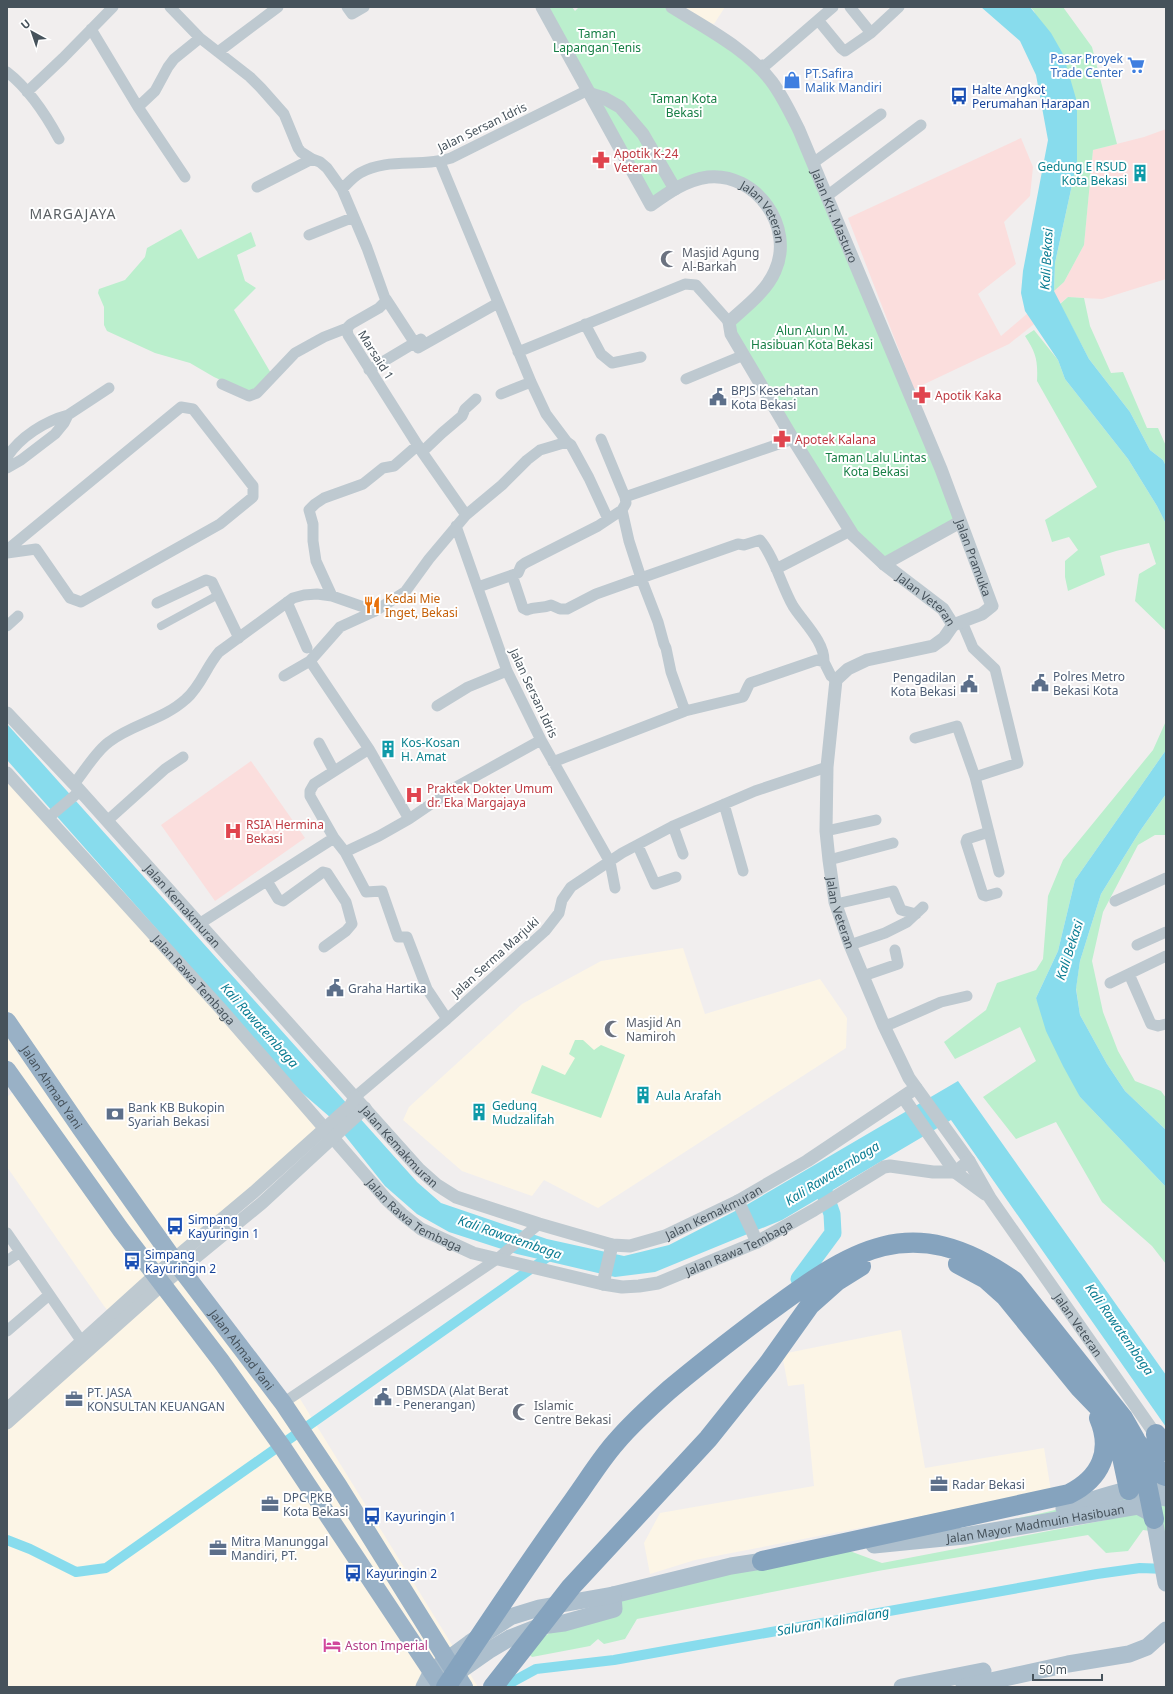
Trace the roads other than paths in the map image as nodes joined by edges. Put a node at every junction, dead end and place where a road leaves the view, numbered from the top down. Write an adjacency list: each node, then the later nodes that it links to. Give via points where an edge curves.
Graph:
1 (112, 7): 12 (street)
2 (170, 7): 14 (street)
3 (278, 7): 15 (street)
4 (347, 7): 5 (street, via 352,14)
5 (364, 7)
6 (542, 7): 19 (street, Jalan Veteran)
7 (672, 7): 16 (street, Jalan KH. Masturo, via 726,41)
8 (833, 7): 11 (street)
9 (850, 7): 13 (street)
10 (899, 7): 13 (street)
11 (818, 20): 13 (street, via 845,51); 16 (street, via 767,64)
12 (91, 29): 18 (street); 20 (street)
13 (871, 33)
14 (200, 38): 15 (street); 20 (street, via 174,59 155,90)
15 (218, 52): 24 (street, via 250,77 280,108 298,148)
16 (758, 66): 26 (street, Jalan KH. Masturo, via 783,99)
17 (7, 72): 18 (street)
18 (27, 92): 23 (street, via 48,119)
19 (590, 92): 25 (street, Jalan Sersan Idris); 30 (street, via 620,107 643,134); 30 (street, Jalan Veteran, via 651,205)
20 (138, 107): 27 (street)
21 (881, 114): 26 (street)
22 (920, 125): 31 (street)
23 (59, 139)
24 (312, 159): 28 (street); 29 (street, via 324,164)
25 (440, 162): 29 (street, Jalan Sersan Idris, via 376,166 361,173); 35 (street)
26 (813, 163): 31 (street, Jalan KH. Masturo)
27 (185, 177)
28 (257, 187)
29 (342, 189): 32 (street)
30 (675, 189): 36 (street, Jalan Veteran, via 686,182 709,177 726,178 744,185 759,195 770,208 776,222 780,240 775,270 764,289)
31 (827, 196): 57 (street, Jalan KH. Masturo)
32 (354, 217): 33 (street); 34 (street)
33 (309, 235)
34 (386, 299): 38 (street, Marsaid 1, via 379,308); 39 (street)
35 (498, 303): 39 (street, via 418,348); 40 (street)
36 (729, 322): 37 (street, via 696,285 685,284); 41 (street, Jalan Veteran, via 731,334)
37 (585, 324): 40 (street); 42 (street, via 601,354 612,363)
38 (347, 328): 43 (street, Marsaid 1, via 348,335); 46 (street, via 295,353 257,393 249,396)
39 (419, 340): 43 (street)
40 (518, 352): 45 (street)
41 (744, 355): 44 (street); 52 (street, Jalan Veteran)
42 (641, 357)
43 (370, 370): 54 (street, Marsaid 1)
44 (686, 379)
45 (531, 382): 48 (street); 53 (street, via 546,414)
46 (222, 384)
47 (109, 388): 50 (street)
48 (501, 394)
49 (476, 399): 54 (street, via 465,409 462,416)
50 (68, 415): 55 (street, via 56,418 33,432); 56 (street, via 54,434)
51 (601, 439): 58 (street)
52 (793, 439): 58 (street); 64 (street, Jalan Veteran)
53 (567, 442): 60 (street, via 540,450); 61 (street, via 589,478)
54 (420, 449): 60 (street, Marsaid 1); 73 (street, via 394,466 383,468 363,484 324,498 309,510 313,524 316,561)
55 (7, 457)
56 (7, 468)
57 (941, 469): 62 (street, Jalan Pramuka)
58 (625, 497): 59 (street, via 626,502)
59 (622, 510): 61 (street); 70 (street)
60 (466, 515): 63 (street)
61 (608, 519): 69 (street, via 525,563 518,573)
62 (960, 522): 67 (street); 78 (street, Jalan Pramuka, via 992,606 982,614)
63 (456, 526): 71 (street, Jalan Sersan Idris); 76 (street, via 405,592)
64 (850, 531): 67 (street, Jalan Veteran); 68 (street)
65 (7, 550): 66 (street, via 181,407 193,409 253,486 253,497 220,524 81,602 70,598 36,549)
66 (7, 553)
67 (884, 564): 78 (street, Jalan Veteran, via 943,609)
68 (776, 569): 70 (street, via 759,539); 84 (street, via 792,604 816,639)
69 (512, 576): 70 (street, via 523,608 527,610 534,606 545,608 551,605 567,609 596,594); 71 (street)
70 (641, 578): 89 (street, via 658,622 671,672)
71 (478, 588): 85 (street, Jalan Sersan Idris)
72 (218, 595): 75 (street, via 212,582 206,580); 80 (street); 81 (street)
73 (332, 596): 74 (street, via 304,595); 76 (street)
74 (287, 602): 81 (street); 82 (street)
75 (157, 603)
76 (375, 611): 83 (street, via 340,627)
77 (18, 616): 79 (street)
78 (958, 624): 87 (street, Jalan Veteran, via 933,646 867,660 848,669); 100 (street, via 973,648 995,669 1018,763)
79 (7, 626)
80 (161, 626)
81 (239, 638): 101 (street, via 219,652 199,686 185,700 163,715 122,733 107,743)
82 (307, 648)
83 (310, 661): 86 (street); 94 (street)
84 (824, 662): 87 (street); 89 (street, via 817,660 756,680 750,683 742,697)
85 (507, 671): 88 (street, via 468,687); 92 (street, Jalan Sersan Idris)
86 (284, 676)
87 (836, 680): 97 (street, Jalan Veteran)
88 (437, 706)
89 (685, 710): 96 (street)
90 (7, 712): 101 (street, Jalan Kemakmuran)
91 (915, 738): 100 (street, via 957,726)
92 (541, 740): 96 (street, Jalan Sersan Idris); 104 (street, via 456,787)
93 (319, 743): 98 (street)
94 (369, 749): 98 (street); 104 (street)
95 (183, 757): 106 (street)
96 (553, 762): 116 (street, Jalan Sersan Idris)
97 (827, 767): 102 (street, Jalan Serma Marjuki); 108 (street, Jalan Veteran)
98 (334, 771): 110 (street, via 314,784 310,796)
99 (7, 773): 103 (street, Jalan Rawa Tembaga)
100 (975, 777): 109 (street)
101 (76, 790): 103 (street); 106 (street, Jalan Kemakmuran)
102 (724, 804): 107 (street, Jalan Serma Marjuki); 117 (street)
103 (50, 816): 145 (street, Jalan Rawa Tembaga, via 221,1009)
104 (409, 819): 113 (street)
105 (876, 820): 108 (street)
106 (107, 821): 126 (street, Jalan Kemakmuran)
107 (672, 826): 112 (street, Jalan Serma Marjuki); 114 (street)
108 (826, 831): 115 (street, Jalan Veteran)
109 (989, 832): 118 (street); 123 (street, via 966,842 984,895)
110 (334, 838): 113 (street); 121 (street)
111 (893, 843): 115 (street)
112 (638, 846): 116 (street, Jalan Serma Marjuki); 119 (street, via 655,884)
113 (345, 852): 137 (street, via 366,892 382,892 398,937 407,937 427,989)
114 (683, 854)
115 (829, 860): 125 (street, Jalan Veteran)
116 (610, 862): 122 (street, Jalan Sersan Idris); 137 (street, Jalan Serma Marjuki, via 571,887 562,900 559,913 545,931)
117 (743, 871)
118 (999, 872)
119 (676, 877)
120 (1166, 878): 124 (street)
121 (267, 881): 126 (street); 130 (street, via 278,899 283,901 315,876 327,873 346,902 352,924)
122 (615, 888)
123 (997, 893)
124 (1114, 902)
125 (836, 904): 128 (street, Jalan Veteran); 128 (street, via 892,890 901,910 920,910 896,928)
126 (198, 924): 144 (street, Jalan Kemakmuran)
127 (1166, 932): 129 (street)
128 (850, 945): 134 (street, Jalan Veteran)
129 (1137, 945)
130 (324, 947)
131 (895, 950): 134 (street, via 898,964)
132 (1166, 956): 133 (street)
133 (1129, 974): 135 (street); 139 (street, via 1151,1024)
134 (863, 976): 140 (street, Jalan Veteran)
135 (1110, 983)
136 (967, 996): 140 (street, via 941,1002)
137 (446, 1019): 144 (street, Jalan Serma Marjuki)
138 (7, 1021): 159 (highway, Jalan Ahmad Yani)
139 (1166, 1024)
140 (886, 1028): 142 (street, Jalan Veteran)
141 (10, 1081): 160 (highway, Jalan Ahmad Yani)
142 (912, 1083): 143 (street, Jalan Kemakmuran); 146 (street, Jalan Veteran)
143 (906, 1102): 147 (street, Jalan Veteran); 150 (street, Jalan Kemakmuran)
144 (357, 1106): 145 (street); 152 (street, Jalan Kemakmuran, via 437,1186 456,1197)
145 (333, 1129): 149 (street); 151 (street); 157 (street, Jalan Rawa Tembaga, via 386,1198 421,1229 473,1253)
146 (966, 1157): 147 (street); 148 (street, Jalan Veteran)
147 (952, 1168): 148 (street, Jalan Veteran); 154 (street, Jalan Rawa Tembaga, via 933,1172 884,1167 814,1210)
148 (990, 1198): 169 (street, Jalan Veteran)
149 (244, 1201): 151 (street); 159 (street)
150 (739, 1202): 154 (street); 155 (street, Jalan Kemakmuran, via 665,1236)
151 (253, 1211): 159 (street)
152 (535, 1228): 155 (street, Jalan Kemakmuran); 157 (street)
153 (7, 1233): 156 (street)
154 (756, 1240): 161 (street, Jalan Rawa Tembaga, via 658,1283 622,1287)
155 (611, 1249): 161 (street)
156 (20, 1252): 158 (street); 162 (street)
157 (500, 1257): 161 (street, Jalan Rawa Tembaga, via 547,1271); 166 (street)
158 (7, 1261)
159 (177, 1265): 160 (street); 166 (highway, Jalan Ahmad Yani)
160 (159, 1280): 164 (street); 168 (street); 183 (highway, Jalan Ahmad Yani, via 283,1448)
161 (604, 1282)
162 (49, 1295): 163 (street); 164 (street)
163 (7, 1331)
164 (82, 1342): 167 (street)
165 (1078, 1387): 174 (highway, via 1107,1416 1119,1443); 177 (highway, via 1099,1419 1105,1444 1104,1457 1099,1468 1092,1479 1080,1488 1069,1494); 180 (highway, via 1005,1296 986,1279 968,1268 945,1258 924,1255 902,1255 867,1263 823,1292 799,1319 768,1364 708,1439 572,1587)
166 (284, 1403): 184 (highway, Jalan Ahmad Yani, via 338,1485)
167 (7, 1409)
168 (7, 1423)
169 (1156, 1434): 171 (street, Jalan Veteran); 172 (highway, via 1159,1452 1152,1458)
170 (1135, 1439): 172 (highway); 174 (highway); 184 (highway, via 1122,1418 1042,1315 1014,1281 997,1269 970,1254 925,1243 879,1246 861,1252 829,1269 736,1336 651,1406 616,1441 542,1544)
171 (1166, 1452)
172 (1146, 1455): 173 (highway)
173 (1166, 1476)
174 (1153, 1492): 175 (highway); 176 (main road, Jalan Mayor Madmuin Hasibuan)
175 (1154, 1520): 176 (main road, Jalan Mayor Madmuin Hasibuan, via 1149,1512 1138,1506 964,1536); 178 (main road)
176 (887, 1543): 177 (main road, Jalan Mayor Madmuin Hasibuan)
177 (762, 1561): 179 (main road, Jalan Mayor Madmuin Hasibuan, via 731,1566)
178 (1166, 1583)
179 (613, 1595): 180 (main road, via 614,1609 564,1623); 184 (main road, Jalan Mayor Madmuin Hasibuan, via 539,1608 510,1617)
180 (540, 1626): 184 (main road, via 510,1638); 187 (highway)
181 (1166, 1630): 182 (main road, via 1147,1647 1129,1654)
182 (1068, 1664): 188 (main road, via 1013,1666); 189 (main road)
183 (432, 1671): 184 (main road); 185 (main road); 186 (highway, Jalan Ahmad Yani)
184 (453, 1677): 186 (main road)
185 (424, 1687)
186 (442, 1687)
187 (493, 1687)
188 (902, 1687)
189 (964, 1687)

